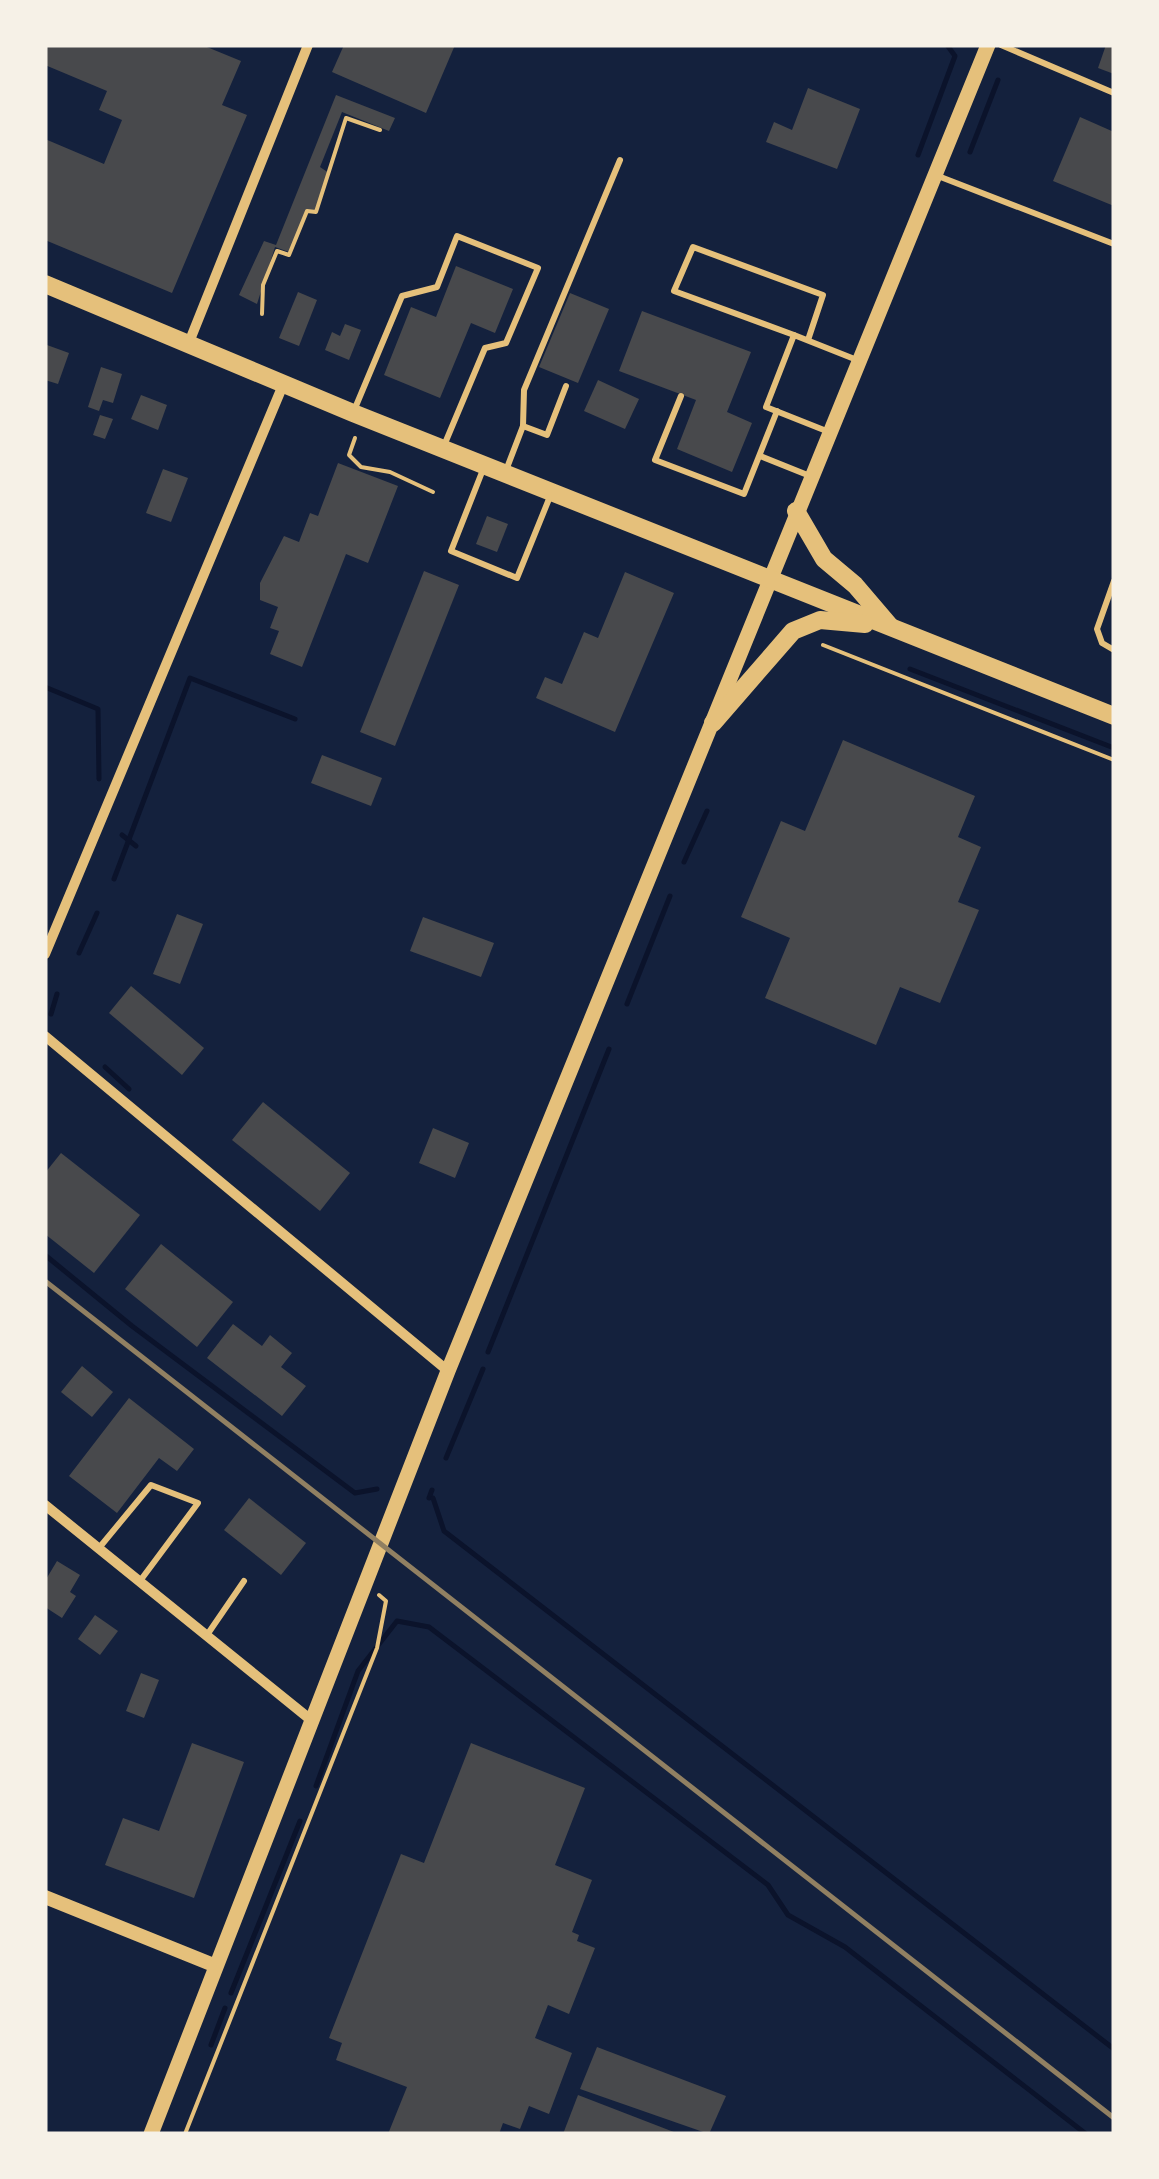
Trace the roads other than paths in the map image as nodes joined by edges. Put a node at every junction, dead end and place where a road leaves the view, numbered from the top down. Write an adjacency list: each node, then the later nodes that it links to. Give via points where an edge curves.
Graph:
1 (308, 45): 11 (street)
2 (988, 45): 6 (main road)
3 (1000, 45): 4 (lane)
4 (1114, 93)
5 (620, 160): 18 (lane, via 524,390)
6 (934, 175): 7 (lane); 12 (main road)
7 (1114, 244)
8 (45, 284): 11 (main road)
9 (794, 335): 10 (lane); 10 (lane, via 674,291 693,247 823,294); 16 (lane, via 766,407)
10 (808, 340): 12 (lane)
11 (188, 345): 13 (main road)
12 (858, 360): 19 (main road)
13 (284, 385): 17 (main road); 33 (street)
14 (566, 386): 18 (lane, via 547,435)
15 (681, 396): 21 (lane, via 655,460 744,494)
16 (778, 412): 19 (lane); 21 (lane)
17 (353, 413): 20 (main road); 20 (lane, via 402,296 437,287 457,236 538,268 506,342 485,348)
18 (523, 426): 23 (lane)
19 (829, 432): 24 (main road)
20 (442, 449): 22 (main road)
21 (760, 456): 24 (lane)
22 (485, 466): 23 (main road); 25 (lane, via 451,551 517,578)
23 (504, 474): 25 (main road)
24 (810, 476): 26 (main road)
25 (552, 493): 27 (main road)
26 (796, 512): 27 (main road); 29 (main road, via 824,559)
27 (769, 581): 29 (main road); 32 (main road)
28 (1114, 582): 30 (lane, via 1097,630 1102,644)
29 (890, 626): 31 (main road); 32 (main road, via 820,620 793,631)
30 (1114, 650)
31 (1114, 716)
32 (713, 724): 35 (main road)
33 (45, 954)
34 (45, 1036): 35 (street)
35 (448, 1372): 41 (main road)
36 (45, 1506): 37 (street)
37 (98, 1548): 38 (street); 38 (lane, via 152,1486 198,1503)
38 (140, 1580): 40 (street)
39 (244, 1581): 40 (lane)
40 (207, 1636): 41 (street)
41 (311, 1720): 43 (main road)
42 (45, 1897): 43 (street)
43 (216, 1966): 44 (main road)
44 (151, 2134)

